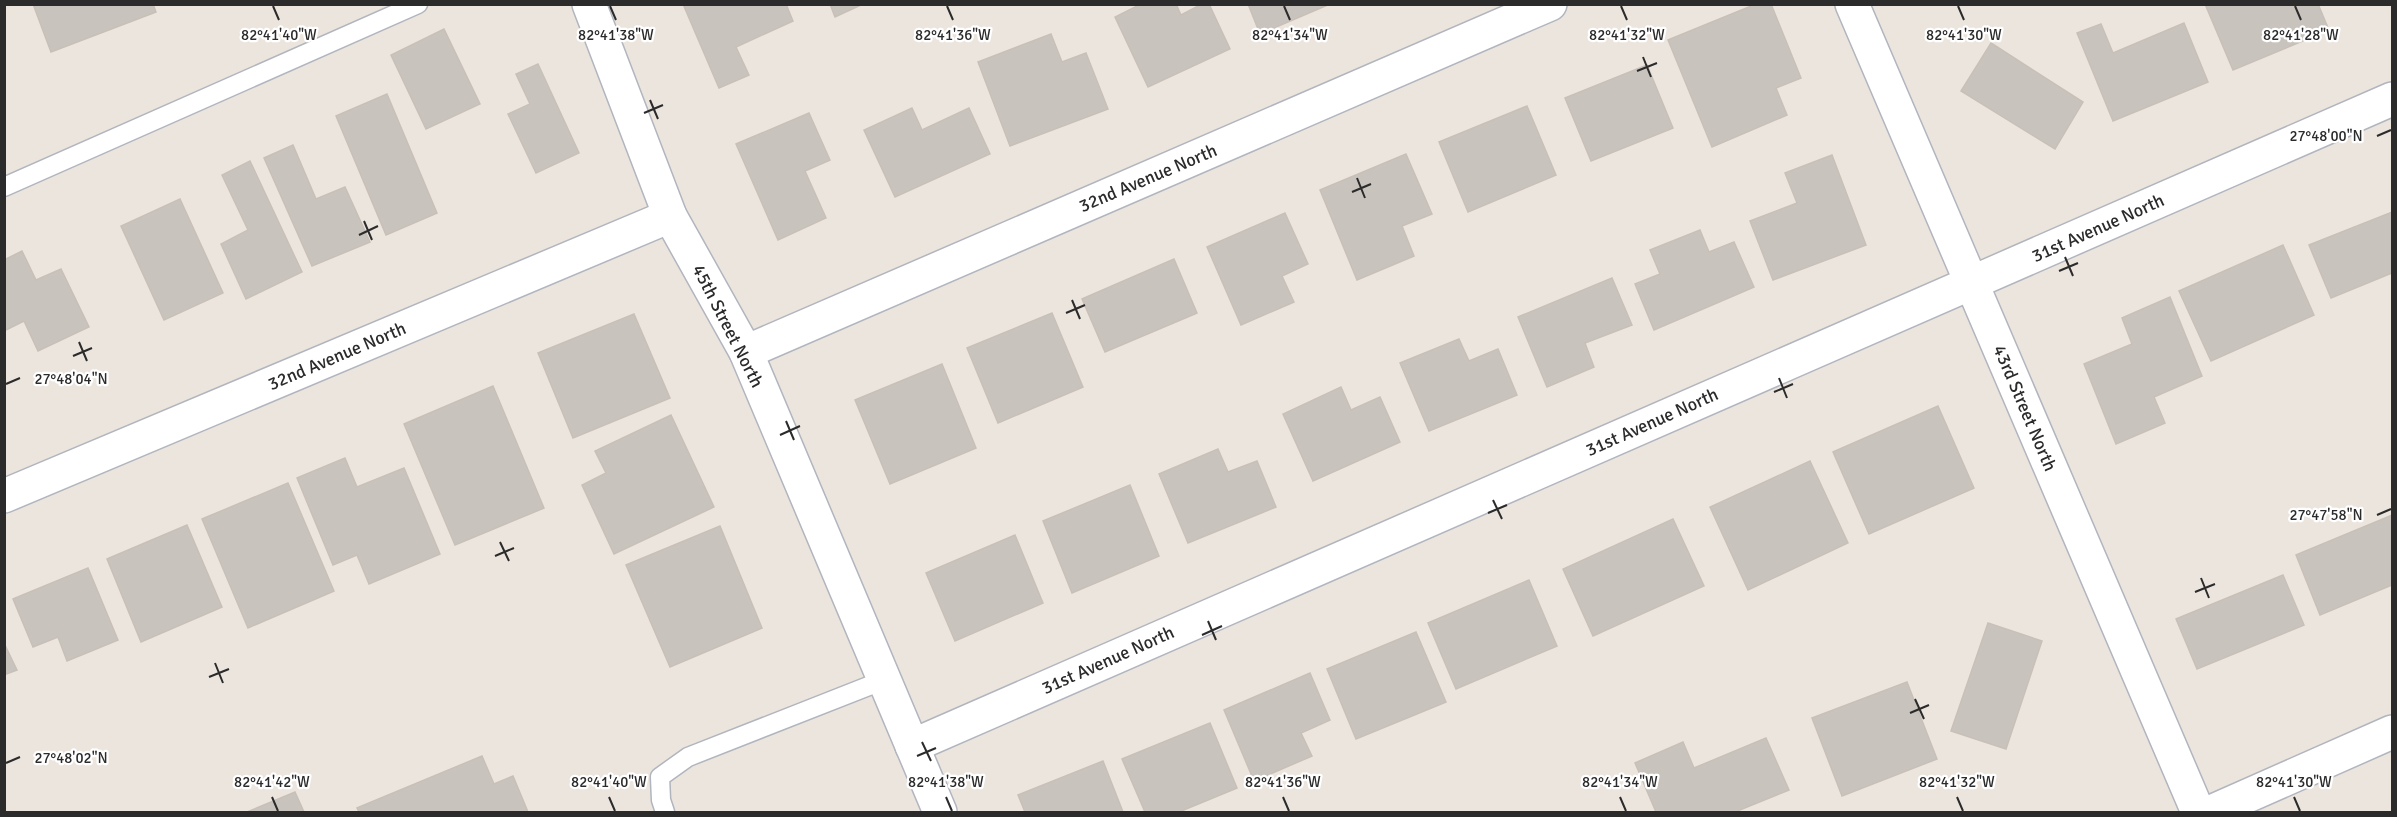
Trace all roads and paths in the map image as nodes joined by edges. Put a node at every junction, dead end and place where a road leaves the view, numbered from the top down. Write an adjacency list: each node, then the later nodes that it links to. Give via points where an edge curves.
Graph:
1 (418, 4): 6 (lane)
2 (589, 4): 7 (street, 45th Street North)
3 (1550, 4): 9 (street, 32nd Avenue North)
4 (1852, 4): 8 (street, 43rd Street North)
5 (2392, 99): 8 (street, 31st Avenue North)
6 (4, 187)
7 (670, 216): 9 (street, 45th Street North); 10 (street, 32nd Avenue North)
8 (1972, 283): 13 (street, 31st Avenue North); 16 (street, 43rd Street North)
9 (746, 352): 11 (street, 45th Street North)
10 (4, 496)
11 (885, 680): 13 (street, 45th Street North); 14 (lane, via 688,757 660,777)
12 (2392, 732): 17 (street)
13 (912, 746): 15 (street, 45th Street North)
14 (665, 813)
15 (940, 813)
16 (2198, 813)
17 (2211, 813)

